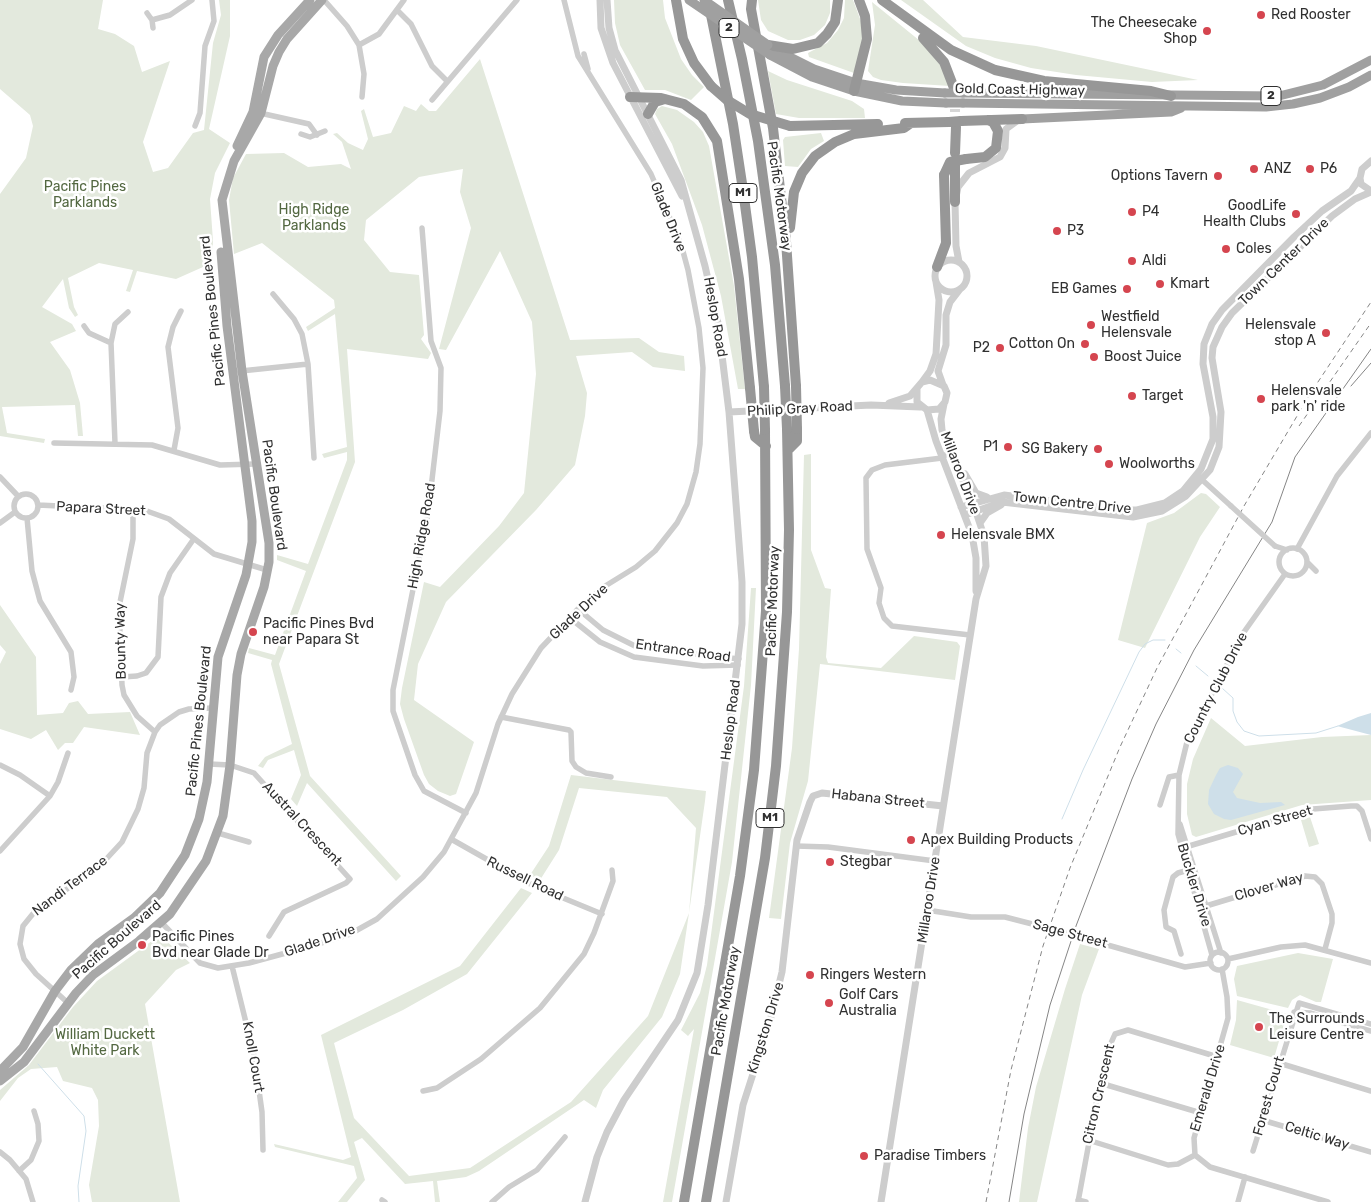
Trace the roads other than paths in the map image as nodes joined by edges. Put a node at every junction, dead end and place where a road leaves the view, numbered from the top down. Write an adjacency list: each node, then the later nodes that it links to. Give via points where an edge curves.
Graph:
1 (192, 0): 22 (street, via 170,15)
2 (212, 0): 45 (street, via 214,21 205,46 200,113)
3 (310, 0): 39 (main road, Pacific Boulevard, via 278,35 264,57)
4 (323, 0): 24 (street); 39 (main road, Pacific Boulevard, via 279,52)
5 (404, 0): 19 (street)
6 (516, 0): 30 (street)
7 (564, 0): 28 (street, Glade Drive, via 578,56)
8 (600, 0): 35 (street, Heslop Road, via 601,28 606,47)
9 (607, 0): 35 (street, Heslop Road, via 612,39)
10 (676, 0): 44 (highway, bridge, via 682,39 694,63 711,86 750,114 790,126)
11 (689, 0): 25 (highway, Gold Coast Highway / 2, bridge)
12 (704, 0): 25 (highway, Gold Coast Highway / 2, bridge)
13 (708, 0): 85 (highway, Pacific Motorway / M1, bridge, via 743,190 764,387)
14 (728, 0): 81 (highway, Pacific Motorway / M1, bridge, via 758,140)
15 (752, 0): 59 (highway, via 751,10 773,128)
16 (838, 0): 25 (highway, via 833,26 818,42 797,49)
17 (860, 0): 31 (highway, via 867,40)
18 (882, 0): 21 (highway)
19 (397, 10): 24 (street, via 379,34); 30 (street, via 411,24 432,66)
20 (147, 13): 22 (street)
21 (906, 18): 32 (highway, via 941,57); 33 (highway, via 951,50 1001,72 1044,81 1151,90)
22 (152, 20): 23 (street)
23 (152, 28)
24 (359, 45): 34 (street, via 364,74)
25 (769, 50): 31 (highway, Gold Coast Highway / 2, via 812,77)
26 (584, 54): 28 (street, Glade Drive)
27 (1371, 60): 33 (highway, Gold Coast Highway / 2, via 1322,85 1279,96)
28 (589, 70): 118 (street, Glade Drive, via 603,100 651,174 681,244 698,320 702,376 700,444 696,472 684,510 664,541 646,560 602,588)
29 (1371, 75): 38 (highway, Gold Coast Highway / 2, via 1334,93 1293,104 1250,108)
30 (447, 81): 37 (street)
31 (855, 87): 32 (highway, Gold Coast Highway / 2); 40 (highway, Gold Coast Highway / 2, via 895,100)
32 (954, 91): 33 (highway, Gold Coast Highway / 2)
33 (1171, 96)
34 (362, 97)
35 (635, 97): 36 (highway); 41 (street, Heslop Road); 56 (street, Heslop Road)
36 (666, 99): 41 (highway, via 655,102); 85 (highway, bridge, via 688,107 702,117 714,134 719,149 740,279 754,431 755,437)
37 (432, 100)
38 (1183, 106): 40 (highway, Gold Coast Highway / 2); 42 (highway, via 1171,112)
39 (257, 112): 48 (street, via 309,124); 50 (main road, Pacific Boulevard); 73 (main road, Pacific Boulevard, via 234,161 222,200)
40 (955, 113): 43 (highway); 44 (highway); 49 (highway)
41 (648, 114): 56 (street, Heslop Road, via 681,180)
42 (1022, 119): 43 (highway); 55 (street, via 1007,128 1004,150 999,158 962,180)
43 (988, 120): 62 (highway, bridge, via 994,122 998,129 996,148 985,157 950,162 946,166 946,244)
44 (911, 123): 59 (highway, via 904,128 854,134 830,144 815,156 802,173 794,192 790,232)
45 (195, 126)
46 (325, 131): 48 (street)
47 (301, 134): 48 (street)
48 (317, 135)
49 (955, 153)
50 (229, 158): 73 (main road, Pacific Pines Boulevard, via 221,179 217,212)
51 (1371, 161): 53 (street, Town Center Drive, via 1362,169)
52 (955, 165): 55 (highway)
53 (1360, 178): 54 (street, via 1361,184); 58 (street, Town Center Drive, via 1351,191 1322,211)
54 (1371, 192): 60 (street, Town Center Drive, via 1340,210)
55 (955, 202): 61 (street)
56 (690, 212): 80 (street, Heslop Road, via 718,323)
57 (422, 228): 139 (street, High Ridge Road, via 431,341 440,368 440,411 428,514 393,690 393,712 415,775 424,791)
58 (1294, 237): 60 (street); 63 (street, Town Center Drive)
59 (786, 240): 81 (highway, bridge, via 796,386)
60 (1302, 243): 71 (street, Town Center Drive, via 1232,312)
61 (959, 262): 62 (street, via 948,260); 65 (street, via 966,276)
62 (937, 267): 64 (street)
63 (1252, 281): 93 (street, Town Centre Drive, via 1222,310 1206,336 1203,364 1212,408 1213,434)
64 (936, 282): 65 (street, via 946,291); 74 (street, via 939,298 936,354)
65 (960, 289): 75 (street, via 950,302 946,315 946,345 938,371)
66 (273, 294): 72 (street, via 302,334)
67 (181, 311): 86 (street, via 168,347 178,428)
68 (128, 312): 70 (street, via 116,324)
69 (84, 326): 70 (street, via 89,333)
70 (111, 343): 83 (street)
71 (1213, 347): 93 (street, Town Centre Drive, via 1212,367 1221,412 1221,437 1213,465)
72 (308, 364): 73 (street); 88 (street)
73 (237, 371): 90 (main road, Pacific Boulevard); 91 (main road, Pacific Pines Boulevard)
74 (922, 382): 75 (street, via 935,380); 76 (street)
75 (944, 386): 77 (street, via 947,393)
76 (916, 389): 78 (street, Philip Gray Road, via 910,396 896,402); 79 (street, via 916,402)
77 (944, 404): 79 (street, via 939,409); 87 (street, Millaroo Drive, via 942,430)
78 (871, 405): 79 (street, Philip Gray Road); 80 (street, Philip Gray Road)
79 (923, 409): 89 (street, Millaroo Drive)
80 (729, 412): 123 (street, Heslop Road, via 742,582)
81 (792, 429): 195 (highway, Pacific Motorway / M1, via 788,450 784,674 772,803)
82 (1371, 433): 109 (street, via 1337,476)
83 (115, 442): 84 (street); 86 (street)
84 (54, 443)
85 (766, 446): 194 (highway, Pacific Motorway / M1, via 766,611 754,770 740,876)
86 (174, 450): 91 (street, via 209,463)
87 (951, 454): 89 (street); 95 (street, via 959,461 976,493); 98 (street, Millaroo Drive)
88 (314, 458)
89 (942, 458): 100 (street, Millaroo Drive); 120 (street, via 885,465 872,470 866,478 867,549 880,588 879,603 884,618 892,626)
90 (255, 464): 91 (street); 115 (main road, Pacific Boulevard, via 269,544)
91 (245, 466): 114 (main road, Pacific Pines Boulevard, via 252,521)
92 (0, 477): 94 (street)
93 (1200, 478): 96 (street, Town Centre Drive, via 1171,500 1137,510); 101 (street, Town Centre Drive, via 1177,503 1147,516 1116,517); 112 (street, bridge)
94 (18, 496): 99 (street, via 31,495); 104 (street, via 14,503)
95 (990, 497): 96 (street, Town Centre Drive, via 1004,495); 98 (street, Town Centre Drive)
96 (1032, 499): 101 (street)
97 (1005, 502): 101 (street, Town Centre Drive); 103 (street, Town Centre Drive); 108 (street, via 988,513)
98 (972, 504): 100 (street, Town Centre Drive); 103 (street, Millaroo Drive)
99 (38, 506): 102 (street, Papara Street); 106 (street, via 36,514)
100 (961, 507): 105 (street, Millaroo Drive)
101 (1050, 508)
102 (133, 510): 110 (street, Papara Street, via 144,510 169,519); 124 (street, Bounty Way, via 133,539 119,607)
103 (976, 511): 105 (street, Town Centre Drive); 108 (street, Millaroo Drive)
104 (15, 512): 106 (street); 107 (street)
105 (964, 515): 117 (street, Millaroo Drive, via 976,558)
106 (28, 518): 125 (street, via 32,571 38,593 47,615 71,652 74,677)
107 (0, 523)
108 (980, 524): 117 (street, Millaroo Drive, via 986,566)
109 (1304, 535): 111 (street); 113 (street)
110 (193, 540): 114 (street, Papara Street, via 214,554); 124 (street, via 170,573 161,597 158,657 146,673)
111 (1297, 549): 112 (street); 113 (street)
112 (1285, 552): 116 (street, via 1279,563)
113 (1304, 554): 116 (street, via 1306,566 1296,576)
114 (248, 564): 115 (street, Papara Street); 126 (main road, Pacific Pines Boulevard, via 222,638)
115 (268, 570): 132 (main road, Pacific Boulevard, via 241,654)
116 (1286, 574): 133 (street, Country Club Drive, via 1244,632 1210,694 1187,742)
117 (976, 599): 120 (street, Millaroo Drive)
118 (578, 609): 119 (street, Glade Drive); 121 (street, Entrance Road, via 603,630)
119 (570, 618): 122 (street, Entrance Road, via 600,642); 127 (street, Glade Drive, via 541,648)
120 (970, 635): 138 (street, Millaroo Drive)
121 (637, 647): 122 (street); 123 (street, Entrance Road)
122 (634, 657): 123 (street, Entrance Road, via 703,666)
123 (738, 662): 193 (street, Heslop Road, via 697,973 678,1020 610,1126 597,1157)
124 (122, 677): 128 (street, Bounty Way, via 124,695 129,704)
125 (71, 690)
126 (213, 708): 128 (street, via 179,712); 130 (main road, Pacific Pines Boulevard)
127 (501, 717): 134 (street, via 569,730 572,761 576,767 586,773); 139 (street, Glade Drive, via 476,793)
128 (154, 732): 165 (street, Nandi Terrace, via 138,809 122,842 98,868 36,910 23,926 20,944 24,959)
129 (68, 753): 135 (street)
130 (209, 764): 132 (street, Austral Crescent); 165 (main road, Pacific Pines Boulevard, via 199,820 176,870 152,902 84,956)
131 (0, 765): 135 (street)
132 (230, 766): 141 (main road, Pacific Boulevard); 155 (street, Austral Crescent, via 254,773 350,879 284,912)
133 (1179, 775): 137 (street, via 1169,777); 140 (street, Buckler Drive)
134 (611, 777)
135 (50, 796): 147 (street)
136 (813, 796): 138 (street, Habana Street, via 822,793); 145 (street, Kingston Drive)
137 (1160, 805)
138 (943, 806): 148 (street, Millaroo Drive)
139 (466, 813): 142 (street, Glade Drive)
140 (1178, 815): 146 (street, Buckler Drive); 149 (street, Buckler Drive, via 1178,834)
141 (218, 833): 144 (street); 154 (main road, Pacific Boulevard, via 196,877)
142 (451, 839): 153 (street, Russell Road, via 534,886); 163 (street, Glade Drive, via 423,877 377,919 350,934)
143 (1371, 839): 146 (street, Cyan Street, via 1362,811 1351,806 1313,809)
144 (249, 842)
145 (796, 846): 148 (street); 196 (street, Kingston Drive, via 782,972 770,1022 743,1105)
146 (1189, 846): 149 (street, Buckler Drive)
147 (1, 847)
148 (935, 861): 152 (street, Millaroo Drive)
149 (1192, 869): 151 (street, Buckler Drive); 158 (street, via 1172,877 1164,910 1166,927 1174,931); 159 (street, Buckler Drive)
150 (612, 870): 153 (street, via 613,881)
151 (1206, 906): 156 (street, Clover Way, via 1306,876 1315,877 1322,884 1332,914); 157 (street, Buckler Drive)
152 (927, 910): 161 (street, Sage Street, bridge, via 971,917 1005,917 1185,967); 197 (street, Millaroo Drive)
153 (602, 914): 175 (street, via 584,954 540,1008 481,1059 437,1088)
154 (161, 922): 163 (street, Glade Drive, via 200,963 212,968); 166 (main road, Pacific Boulevard, via 93,975)
155 (269, 936)
156 (1325, 949): 160 (street, via 1288,946); 162 (street)
157 (1221, 953): 159 (street); 160 (street)
158 (1181, 954)
159 (1212, 955): 161 (street)
160 (1228, 959): 164 (street, via 1228,964)
161 (1211, 963): 164 (street, via 1216,969)
162 (1371, 963)
163 (232, 966): 182 (street, Knoll Court, via 254,1055 262,1112)
164 (1222, 969): 170 (street, Emerald Drive, via 1228,1018)
165 (55, 991): 166 (street, Nandi Terrace); 172 (main road, Pacific Pines Boulevard, via 24,1047)
166 (68, 1003): 173 (main road, Pacific Boulevard, via 24,1062)
167 (1294, 1012): 168 (street, via 1302,1003); 169 (street, via 1310,1012); 171 (street, Forest Court)
168 (1371, 1024)
169 (1371, 1031)
170 (1218, 1057): 174 (street, Citron Crescent, via 1131,1031 1121,1031 1111,1041); 178 (street, Emerald Drive)
171 (1278, 1064): 176 (street); 179 (street, Forest Court)
172 (0, 1071)
173 (0, 1081)
174 (1100, 1083): 178 (street); 181 (street, Citron Crescent)
175 (423, 1091)
176 (1371, 1091)
177 (34, 1111): 187 (street, via 39,1141 31,1160)
178 (1201, 1113): 186 (street, Emerald Drive, via 1193,1143)
179 (1262, 1120): 183 (street, Forest Court); 185 (street, Celtic Way)
180 (565, 1137): 192 (street, via 537,1170)
181 (1088, 1140): 186 (street, via 1168,1165 1178,1164); 190 (street, Citron Crescent)
182 (263, 1150)
183 (1252, 1151)
184 (0, 1152): 187 (street)
185 (1371, 1152)
186 (1195, 1155): 188 (street, via 1210,1167)
187 (20, 1171): 191 (street)
188 (1245, 1177): 189 (street); 199 (street)
189 (1301, 1194): 200 (street); 201 (street)
190 (1078, 1201): 198 (street)
191 (33, 1202)
192 (492, 1202)
193 (585, 1202)
194 (684, 1202)
195 (706, 1202)
196 (726, 1202)
197 (881, 1202)
198 (1086, 1202)
199 (1238, 1202)
200 (1299, 1202)
201 (1328, 1202)

